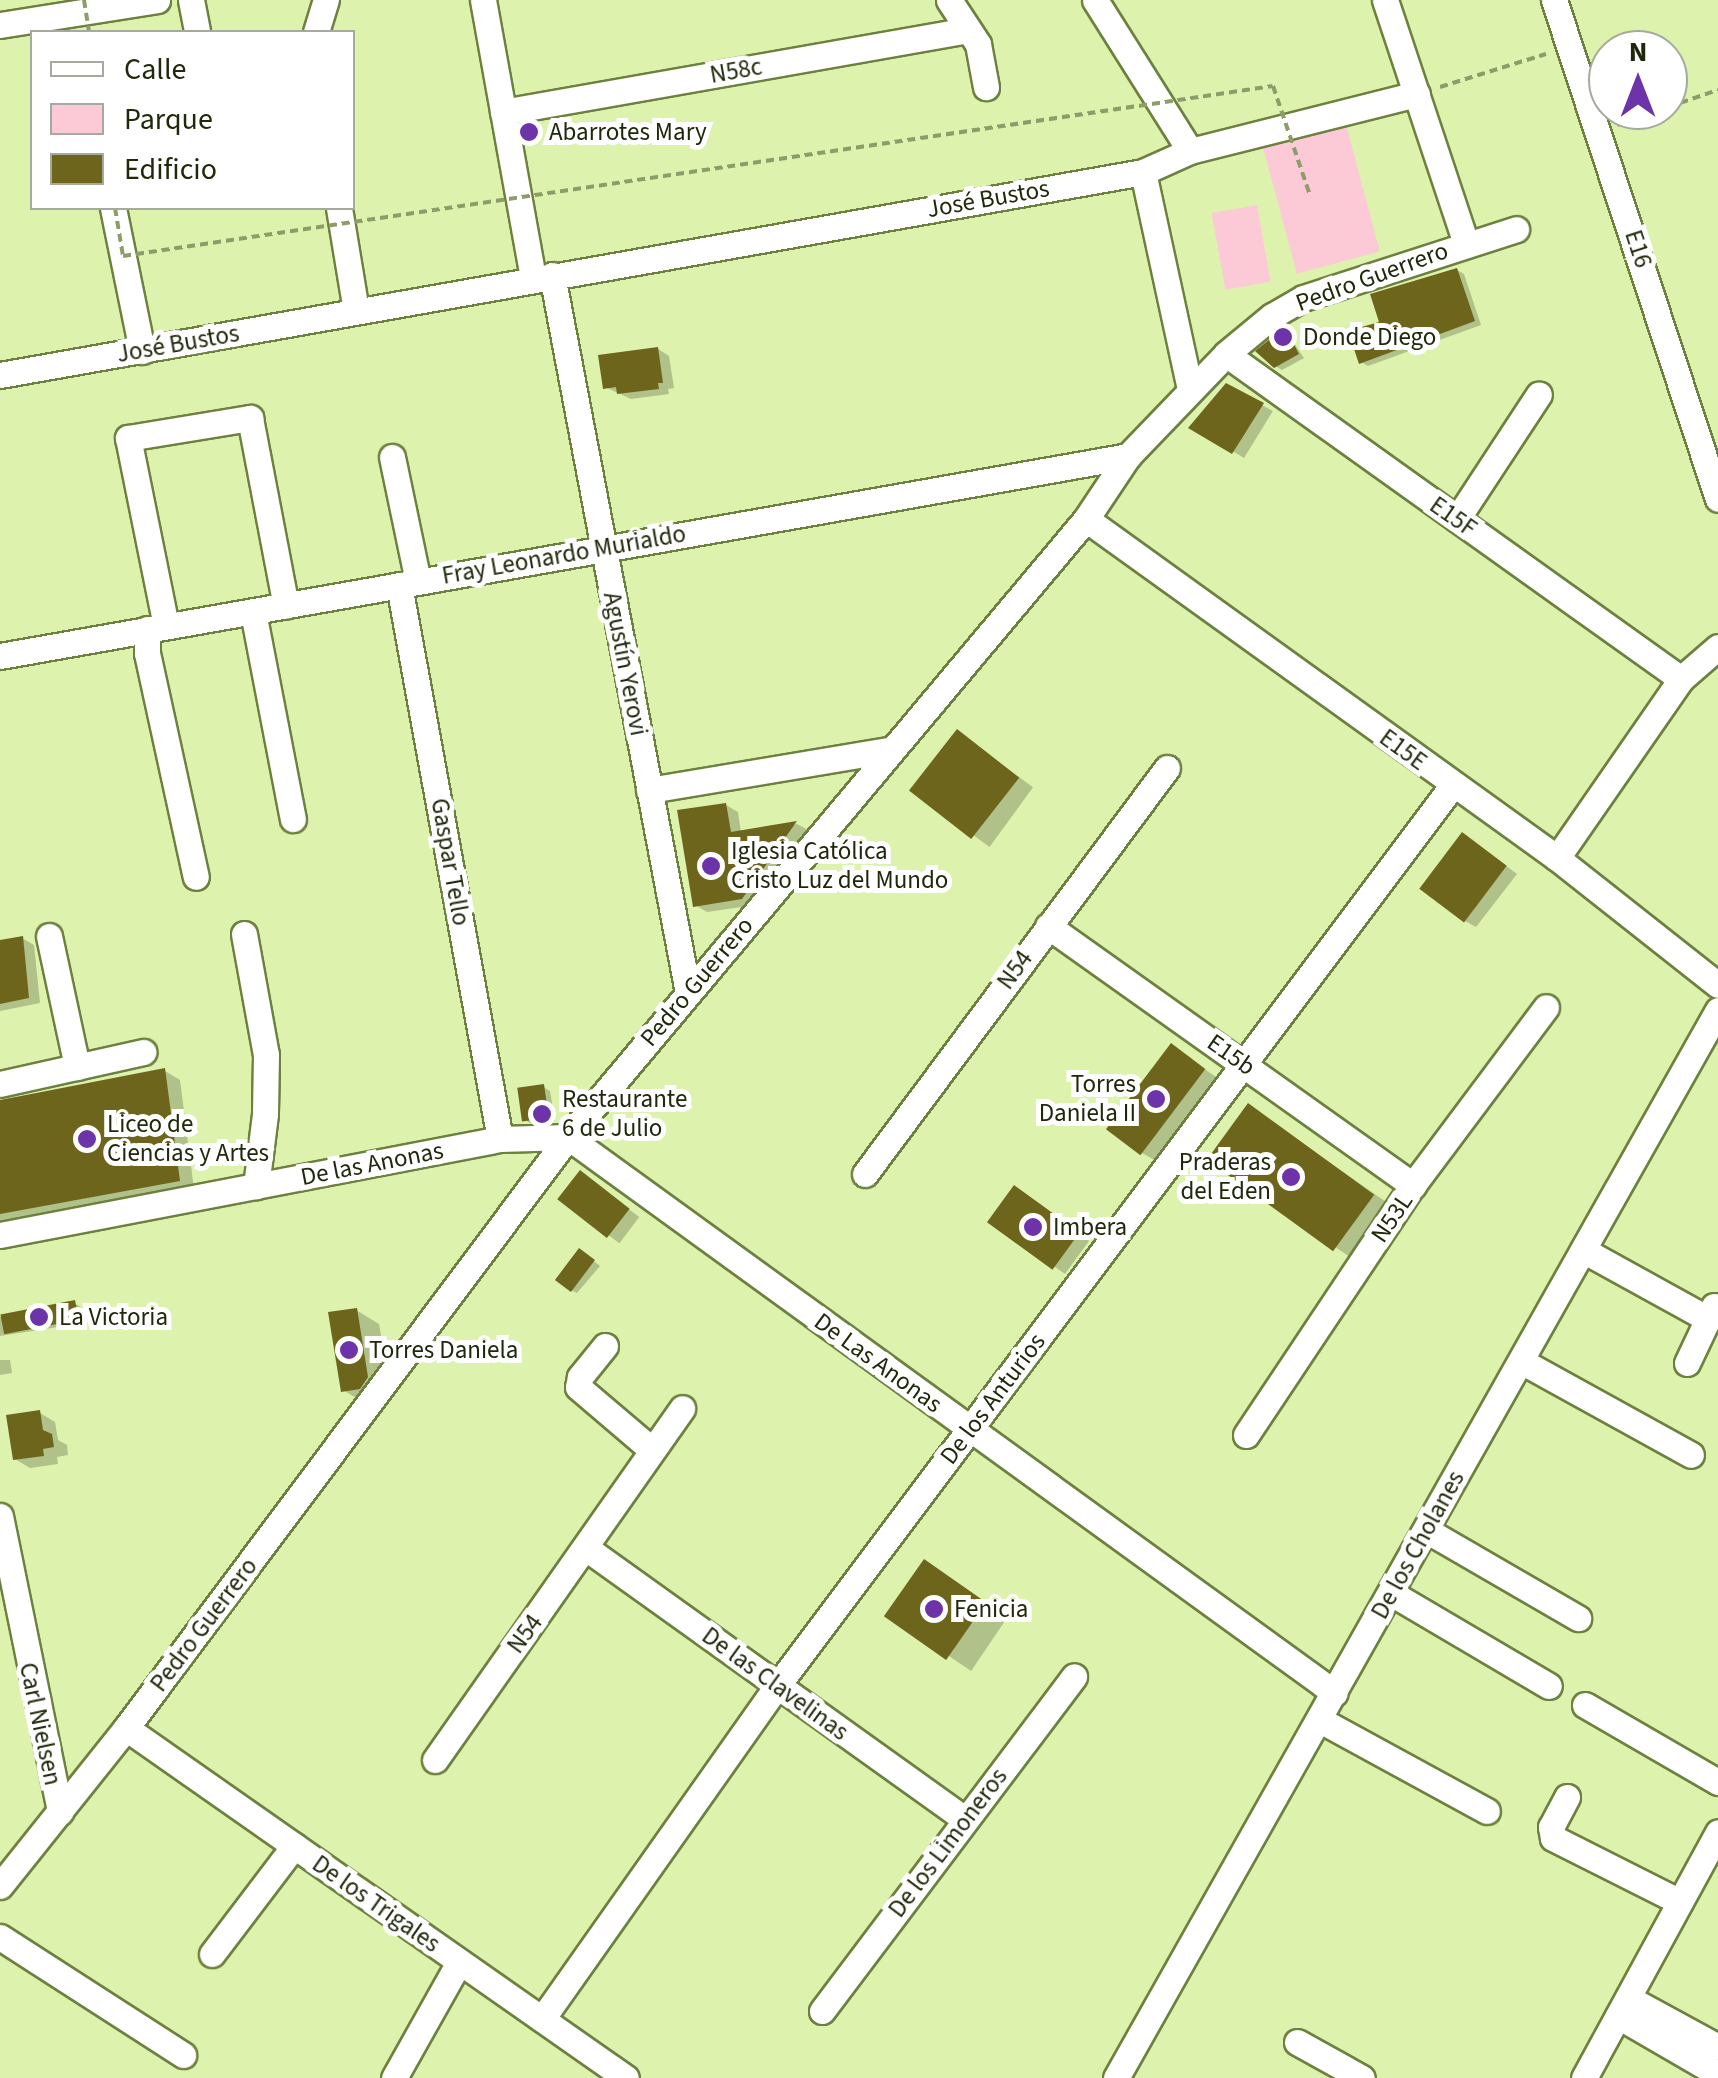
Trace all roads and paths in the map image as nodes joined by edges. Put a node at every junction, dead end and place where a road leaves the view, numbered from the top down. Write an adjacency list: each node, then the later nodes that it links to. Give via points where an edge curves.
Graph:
1 (84, 0): 11 (path, bridge)
2 (156, 0): 10 (street)
3 (191, 0): 12 (street)
4 (326, 0): 13 (street)
5 (484, 0): 21 (street, Agustín Yerovi)
6 (949, 0): 14 (street)
7 (1095, 0): 23 (street)
8 (1384, 0): 18 (street)
9 (1554, 0): 15 (street, E16)
10 (0, 25)
11 (88, 30)
12 (197, 30)
13 (317, 30)
14 (968, 30): 16 (street, via 978,44); 21 (street, N58c)
15 (1570, 47): 18 (path); 19 (street, E16)
16 (986, 87)
17 (1718, 90): 20 (path)
18 (1416, 94): 23 (street, José Bustos); 30 (street)
19 (1588, 97)
20 (1688, 100)
21 (503, 112): 32 (street, Agustín Yerovi)
22 (1600, 130): 41 (street, E16)
23 (1190, 151): 24 (street, José Bustos)
24 (1143, 172): 32 (street, José Bustos); 37 (street)
25 (1310, 194): 31 (path, bridge, via 1273,86)
26 (114, 210): 31 (street)
27 (114, 210): 31 (path, bridge)
28 (339, 210): 33 (street)
29 (1516, 229): 30 (street, Pedro Guerrero)
30 (1466, 244): 35 (street, Pedro Guerrero, via 1303,298)
31 (123, 256): 34 (street)
32 (542, 276): 33 (street, José Bustos); 44 (street, Agustín Yerovi)
33 (356, 310): 34 (street, José Bustos)
34 (142, 351): 36 (street, José Bustos)
35 (1226, 354): 37 (street, Pedro Guerrero); 43 (street, E15F)
36 (0, 375)
37 (1190, 390): 39 (street, Pedro Guerrero)
38 (1538, 394): 43 (street)
39 (1128, 456): 42 (street, Pedro Guerrero); 44 (street, Fray Leonardo Murialdo)
40 (392, 457): 45 (street, Gaspar Tello)
41 (1718, 499)
42 (1086, 519): 52 (street, Pedro Guerrero); 54 (street, E15E)
43 (1457, 519): 51 (street, E15F)
44 (603, 548): 45 (street, Fray Leonardo Murialdo); 55 (street, Agustín Yerovi)
45 (408, 583): 46 (street, Fray Leonardo Murialdo); 71 (street, Gaspar Tello)
46 (286, 606): 47 (street, Fray Leonardo Murialdo); 48 (street, via 250,418 128,438)
47 (253, 612): 48 (street, Fray Leonardo Murialdo); 56 (street)
48 (156, 628): 50 (street, Fray Leonardo Murialdo); 58 (street, via 148,654)
49 (1718, 646): 51 (street)
50 (0, 656)
51 (1681, 679): 57 (street)
52 (889, 750): 55 (street); 63 (street, Pedro Guerrero)
53 (1167, 768): 59 (street, N54)
54 (1452, 786): 57 (street, E15E); 67 (street, De los Anturios)
55 (649, 790): 63 (street, Agustín Yerovi)
56 (293, 820)
57 (1556, 858): 62 (street, E15E)
58 (196, 877)
59 (1048, 926): 67 (street, E15b); 72 (street, N54)
60 (244, 934): 73 (street, via 266,1055)
61 (49, 936): 68 (street)
62 (1718, 985)
63 (688, 993): 70 (street, Pedro Guerrero)
64 (1546, 1006): 74 (street, N53L)
65 (1718, 1010): 76 (street, De los Cholanes)
66 (143, 1052): 68 (street)
67 (1241, 1062): 74 (street, E15b); 82 (street, De los Anturios)
68 (77, 1067): 69 (street)
69 (0, 1084)
70 (568, 1137): 71 (street, De las Anonas); 82 (street, De Las Anonas); 99 (street, Pedro Guerrero)
71 (500, 1139): 73 (street, De las Anonas)
72 (865, 1174)
73 (256, 1186): 75 (street, De las Anonas)
74 (1413, 1186): 83 (street, N53L)
75 (0, 1235)
76 (1583, 1250): 77 (street); 79 (street, De los Cholanes)
77 (1713, 1313): 80 (street)
78 (606, 1346): 84 (street, via 578,1386)
79 (1521, 1361): 85 (street); 87 (street, De los Cholanes)
80 (1687, 1363)
81 (682, 1408): 84 (street, N54)
82 (970, 1430): 94 (street, De los Anturios); 96 (street, De Las Anonas)
83 (1246, 1435)
84 (652, 1450): 88 (street, N54)
85 (1690, 1455)
86 (0, 1516): 91 (street, Carl Nielsen)
87 (1426, 1530): 89 (street, De los Cholanes); 90 (street)
88 (586, 1548): 94 (street, De las Clavelinas); 100 (street, N54)
89 (1391, 1592): 95 (street); 96 (street, De los Cholanes)
90 (1578, 1618)
91 (9, 1619): 92 (street, Carl Nielsen)
92 (12, 1653): 104 (street, Carl Nielsen)
93 (1074, 1676): 105 (street, De los Limoneros)
94 (777, 1686): 105 (street, De las Clavelinas); 115 (street, De los Anturios)
95 (1550, 1686)
96 (1335, 1694): 98 (street, De los Cholanes)
97 (1585, 1705): 101 (street)
98 (1320, 1720): 103 (street); 122 (street, De los Cholanes)
99 (126, 1728): 104 (street, Pedro Guerrero); 107 (street, De los Trigales)
100 (435, 1760)
101 (1718, 1782)
102 (1567, 1798): 109 (street, via 1551,1827 1553,1838)
103 (1488, 1811)
104 (60, 1812): 108 (street, Pedro Guerrero)
105 (964, 1819): 114 (street, De los Limoneros)
106 (1718, 1832): 109 (street)
107 (294, 1846): 111 (street); 112 (street, De los Trigales)
108 (0, 1886)
109 (1680, 1902): 113 (street)
110 (0, 1937): 118 (street)
111 (212, 1954)
112 (459, 1962): 115 (street, De los Trigales); 120 (street)
113 (1623, 2007): 116 (street); 119 (street); 124 (street)
114 (822, 2012)
115 (542, 2019): 121 (street, De los Trigales)
116 (1715, 2039)
117 (1297, 2042): 123 (street)
118 (183, 2054)
119 (1718, 2074)
120 (394, 2078)
121 (626, 2078)
122 (1116, 2078)
123 (1362, 2078)
124 (1584, 2078)

